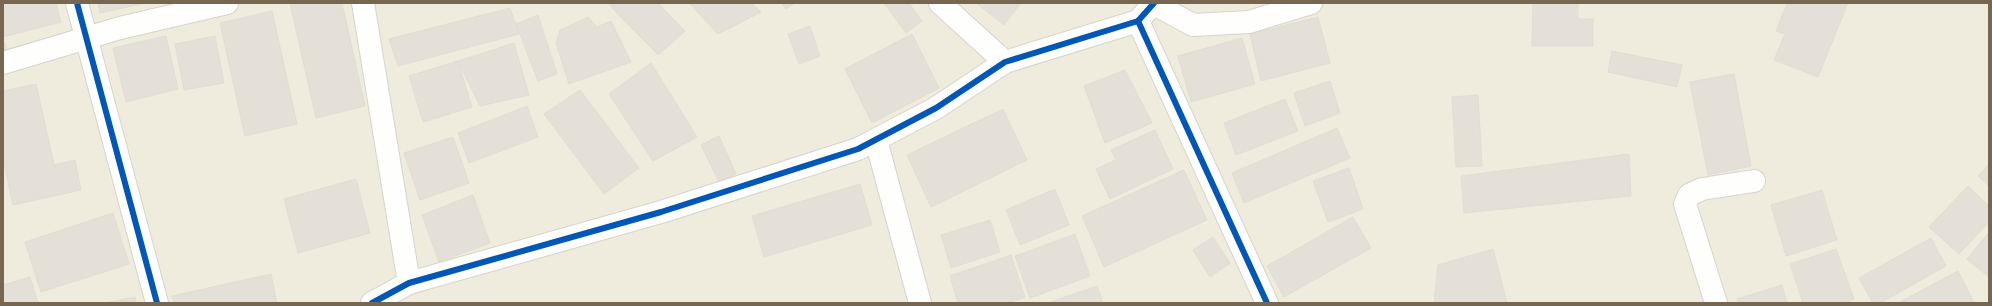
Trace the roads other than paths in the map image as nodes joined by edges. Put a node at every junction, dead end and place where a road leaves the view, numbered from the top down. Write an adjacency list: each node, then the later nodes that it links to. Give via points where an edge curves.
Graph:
1 (77, 3): 8 (street)
2 (227, 3): 8 (street, via 120,28)
3 (363, 3): 13 (street)
4 (940, 3): 9 (street)
5 (1154, 3): 6 (street, via 1193,25 1249,22); 7 (street)
6 (1311, 3)
7 (1138, 21): 9 (street); 17 (street)
8 (86, 39): 10 (street); 14 (street)
9 (1005, 62): 11 (street, via 936,108)
10 (3, 63)
11 (876, 140): 13 (street, via 858,150 661,212); 16 (street)
12 (1754, 181): 18 (street, via 1702,189 1689,195 1686,204)
13 (409, 283): 15 (street)
14 (157, 303)
15 (372, 303)
16 (920, 303)
17 (1267, 303)
18 (1716, 303)

